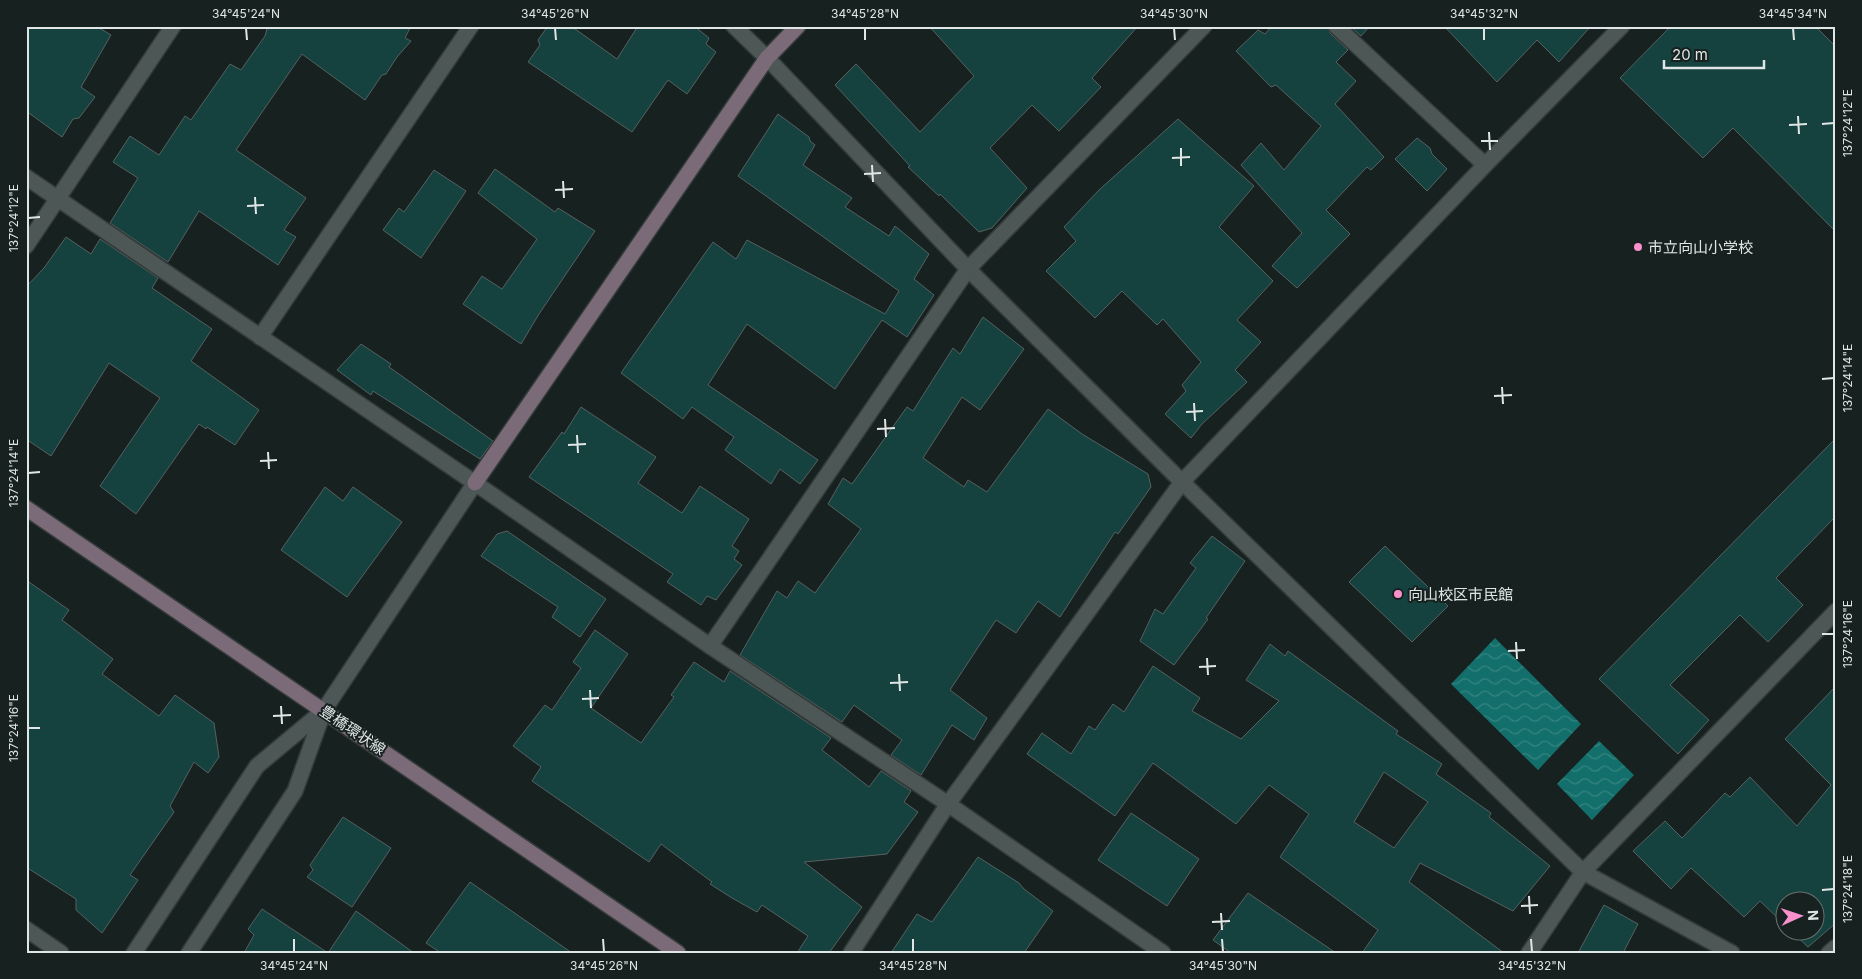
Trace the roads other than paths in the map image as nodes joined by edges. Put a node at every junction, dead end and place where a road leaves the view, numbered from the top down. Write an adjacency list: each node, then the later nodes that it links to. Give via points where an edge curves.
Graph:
1 (172, 26): 11 (street)
2 (471, 26): 14 (street)
3 (734, 26): 8 (street)
4 (798, 26): 8 (main road)
5 (1204, 26): 13 (street)
6 (1336, 26): 9 (street)
7 (1622, 26): 9 (street)
8 (767, 58): 13 (street); 16 (main road)
9 (1485, 166): 15 (street)
10 (26, 176): 11 (street)
11 (58, 198): 12 (street); 14 (street)
12 (26, 246)
13 (968, 269): 15 (street); 19 (street)
14 (260, 337): 16 (street)
15 (1182, 482): 21 (street); 22 (street)
16 (476, 483): 19 (street); 20 (street)
17 (26, 508): 20 (main road, 豊橋環状線)
18 (1836, 611): 22 (street)
19 (710, 646): 21 (street)
20 (324, 710): 26 (street, via 257,766); 27 (street, via 295,791); 28 (main road, 豊橋環状線)
21 (948, 804): 29 (street); 30 (street)
22 (1583, 872): 31 (street); 32 (street)
23 (26, 929): 25 (street)
24 (1836, 947): 33 (street)
25 (61, 953)
26 (134, 953)
27 (189, 953)
28 (678, 953)
29 (851, 953)
30 (1163, 953)
31 (1529, 953)
32 (1732, 953)
33 (1829, 953)

